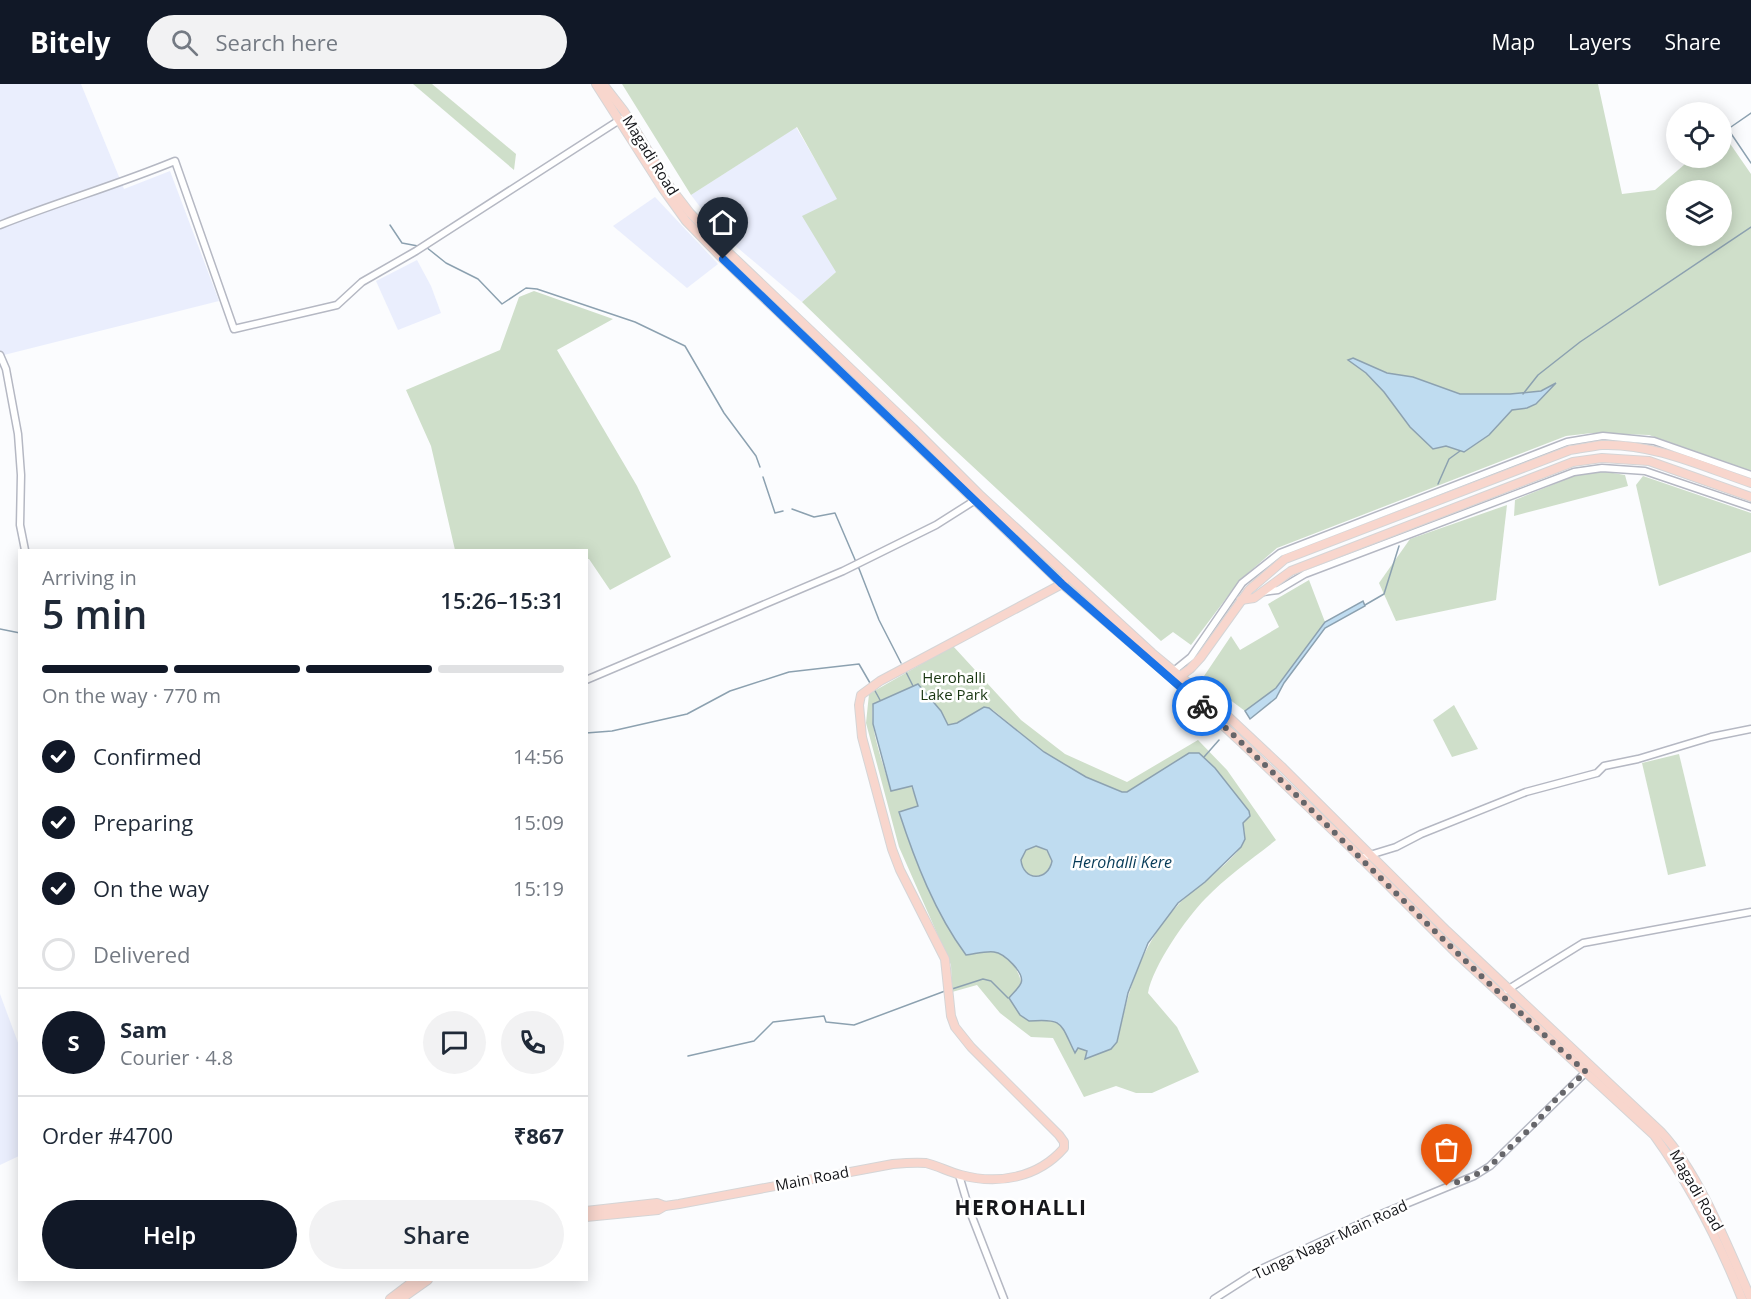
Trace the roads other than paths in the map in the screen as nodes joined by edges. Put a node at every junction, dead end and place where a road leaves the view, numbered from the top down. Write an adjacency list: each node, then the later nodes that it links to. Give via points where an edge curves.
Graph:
1 (596, 84): 3 (main road, Magadi Road)
2 (603, 84): 3 (main road, Magadi Road)
3 (623, 118): 4 (street, via 362,282 337,305 234,329 175,161); 9 (main road, Magadi Road, via 690,213)
4 (0, 225)
5 (0, 355): 11 (street, via 18,434 20,525)
6 (1751, 476): 17 (street, via 1654,441 1603,436 1567,442 1280,553 1242,583)
7 (1751, 483): 15 (main road, via 1635,447 1602,445 1569,450 1285,559)
8 (1751, 497): 14 (main road, via 1649,461 1602,458 1573,462 1291,571)
9 (978, 498): 12 (main road, Magadi Road); 13 (main road, Magadi Road); 18 (street, via 944,521 854,565)
10 (1751, 507): 14 (street, via 1645,471 1602,468 1574,472 1305,574 1278,590)
11 (25, 549)
12 (1067, 576): 13 (main road); 16 (main road, Magadi Road)
13 (1062, 584): 16 (main road, Magadi Road); 26 (main road, Main Road, via 880,681 860,698 862,737 892,849 940,947 953,1023 1059,1135 1064,1145 1043,1165 1018,1177 996,1180)
14 (1262, 592): 15 (main road)
15 (1241, 600): 17 (main road, via 1201,657)
16 (1149, 656): 17 (main road, Magadi Road)
17 (1177, 676): 20 (main road, Magadi Road, via 1239,728); 21 (main road, Magadi Road)
18 (588, 679)
19 (1751, 729): 20 (street, via 1604,766 1598,773 1526,792)
20 (1371, 856): 21 (street); 23 (main road, Magadi Road)
21 (1360, 858): 24 (main road, Magadi Road)
22 (1751, 912): 23 (street, via 1583,943)
23 (1509, 988): 24 (street); 37 (main road, Magadi Road, via 1666,1138 1698,1187)
24 (1502, 994): 25 (main road, Magadi Road)
25 (1586, 1072): 35 (street, Tunga Nagar Main Road, via 1490,1166 1474,1176 1261,1269); 36 (main road, Magadi Road, via 1654,1135 1677,1167)
26 (959, 1175): 27 (main road, Main Road, via 926,1163 886,1165); 34 (street)
27 (665, 1206): 28 (main road, via 657,1203); 29 (main road)
28 (588, 1211)
29 (588, 1217)
30 (414, 1281): 32 (main road)
31 (427, 1281): 33 (main road)
32 (390, 1299)
33 (401, 1299)
34 (1004, 1299)
35 (1214, 1299)
36 (1742, 1299)
37 (1751, 1299)

